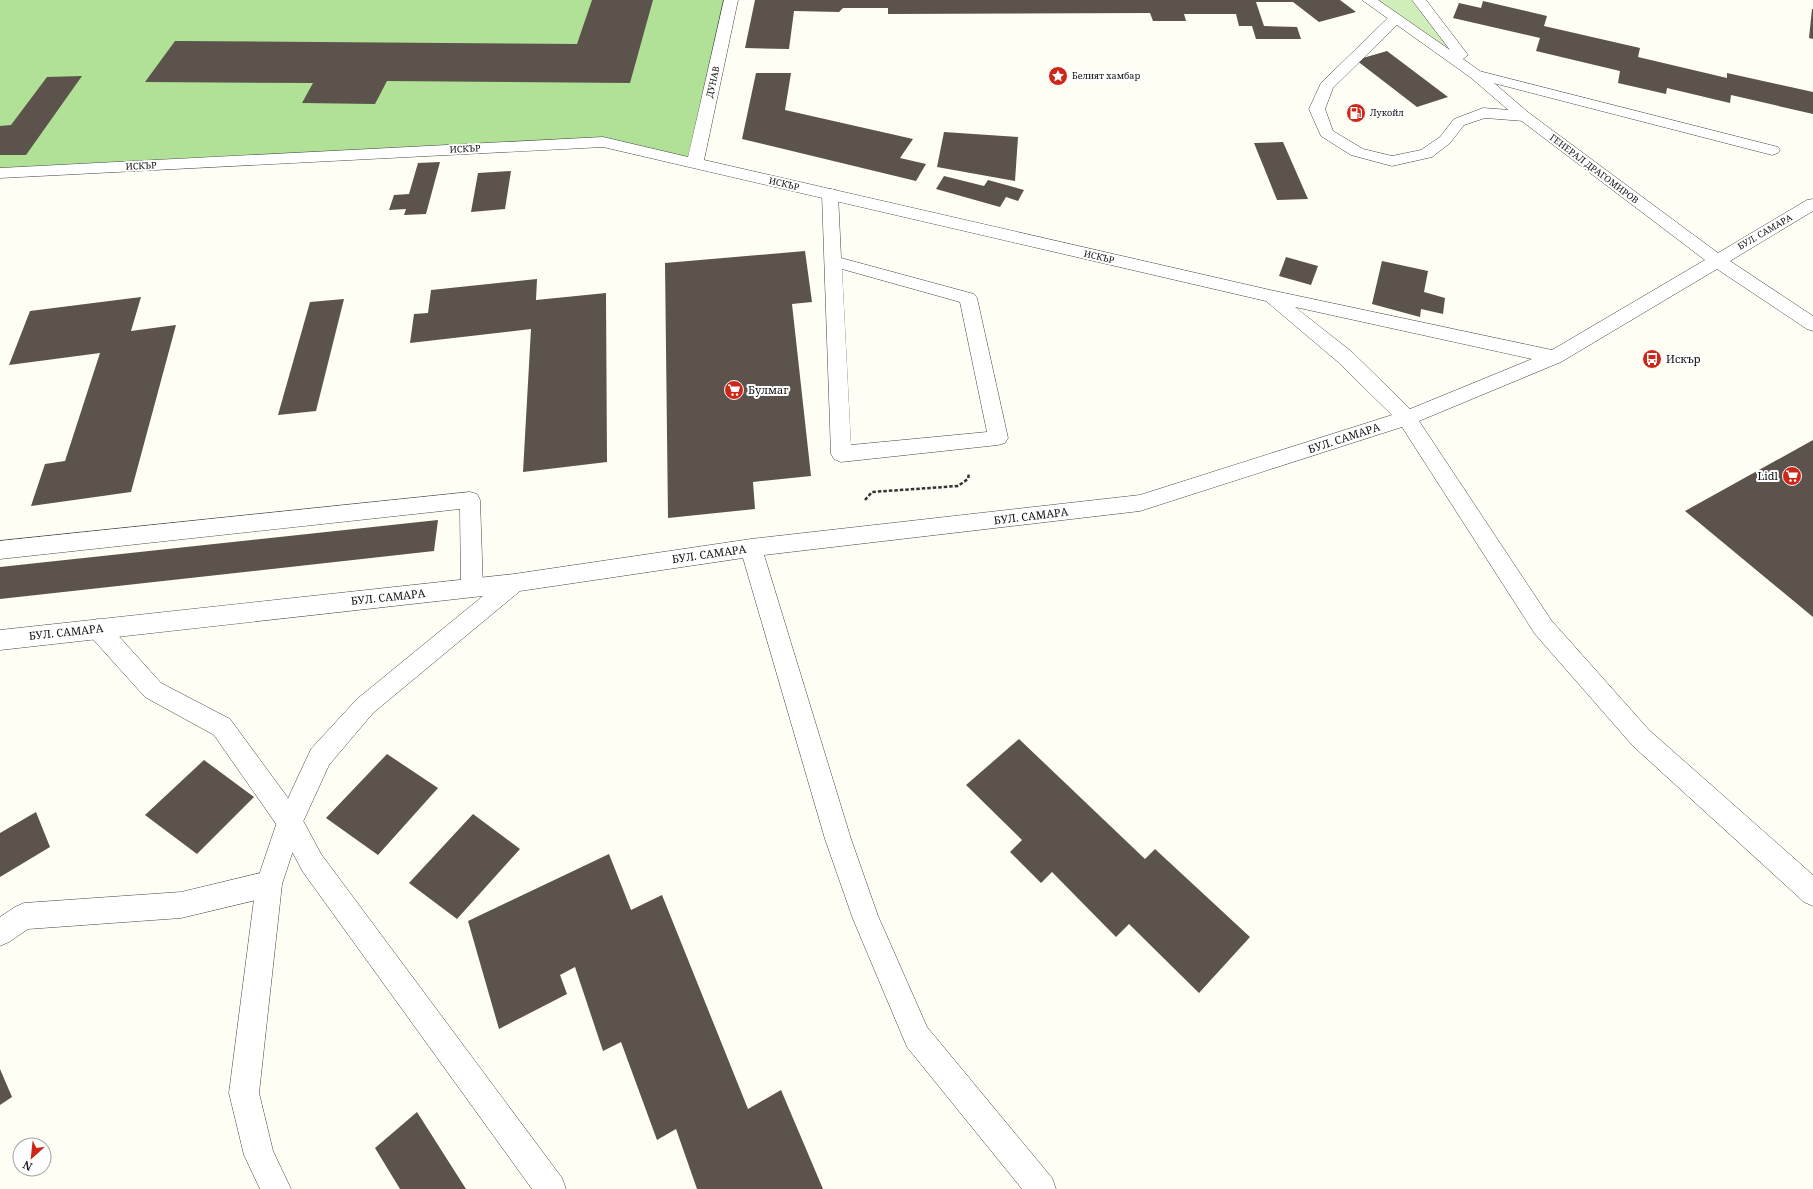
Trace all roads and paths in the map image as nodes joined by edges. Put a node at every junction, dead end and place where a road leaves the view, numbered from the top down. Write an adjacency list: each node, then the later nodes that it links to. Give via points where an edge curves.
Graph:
1 (731, 0): 8 (street, ДУНАВ)
2 (1370, 0): 4 (street)
3 (1419, 0): 5 (street)
4 (1395, 19): 5 (street); 6 (street, via 1326,86 1317,109 1326,133 1357,152 1392,161 1426,154 1445,140 1459,122 1483,113)
5 (1475, 74): 6 (street, ГЕНЕРАЛ ДРАГОМИРОВ); 7 (street)
6 (1524, 116): 12 (street, ГЕНЕРАЛ ДРАГОМИРОВ)
7 (1772, 150)
8 (695, 163): 9 (street, ИСКЪР, via 603,142); 10 (street, ИСКЪР)
9 (0, 173)
10 (830, 194): 13 (street); 14 (street, ИСКЪР)
11 (1813, 204): 12 (street, БУЛ. САМАРА)
12 (1716, 260): 15 (street, ГЕНЕРАЛ ДРАГОМИРОВ); 16 (street, БУЛ. САМАРА)
13 (832, 261): 18 (street, via 840,454); 18 (street, via 968,298 998,438)
14 (1270, 296): 16 (street, ИСКЪР); 17 (street, via 1345,357)
15 (1813, 325)
16 (1554, 357): 17 (street, БУЛ. САМАРА)
17 (1407, 418): 19 (street, БУЛ. САМАРА, via 1140,503); 28 (street, via 1543,626 1641,738)
18 (963, 442): 19 (path, via 970,471 968,479 958,486 872,492 864,502)
19 (867, 535): 20 (street, БУЛ. САМАРА)
20 (751, 548): 22 (street, БУЛ. САМАРА); 32 (street, via 838,838 866,919 917,1038)
21 (0, 550): 23 (street, via 470,500)
22 (514, 583): 23 (street, БУЛ. САМАРА); 26 (street, via 365,706 320,757)
23 (472, 588): 24 (street, БУЛ. САМАРА)
24 (98, 629): 25 (street, БУЛ. САМАРА); 26 (street, via 152,690 222,727)
25 (0, 640)
26 (290, 822): 27 (street); 31 (street, via 312,863)
27 (269, 884): 29 (street, via 180,905 24,916); 30 (street, via 244,1093 259,1155)
28 (1813, 893)
29 (0, 933)
30 (276, 1189)
31 (551, 1189)
32 (1041, 1189)

